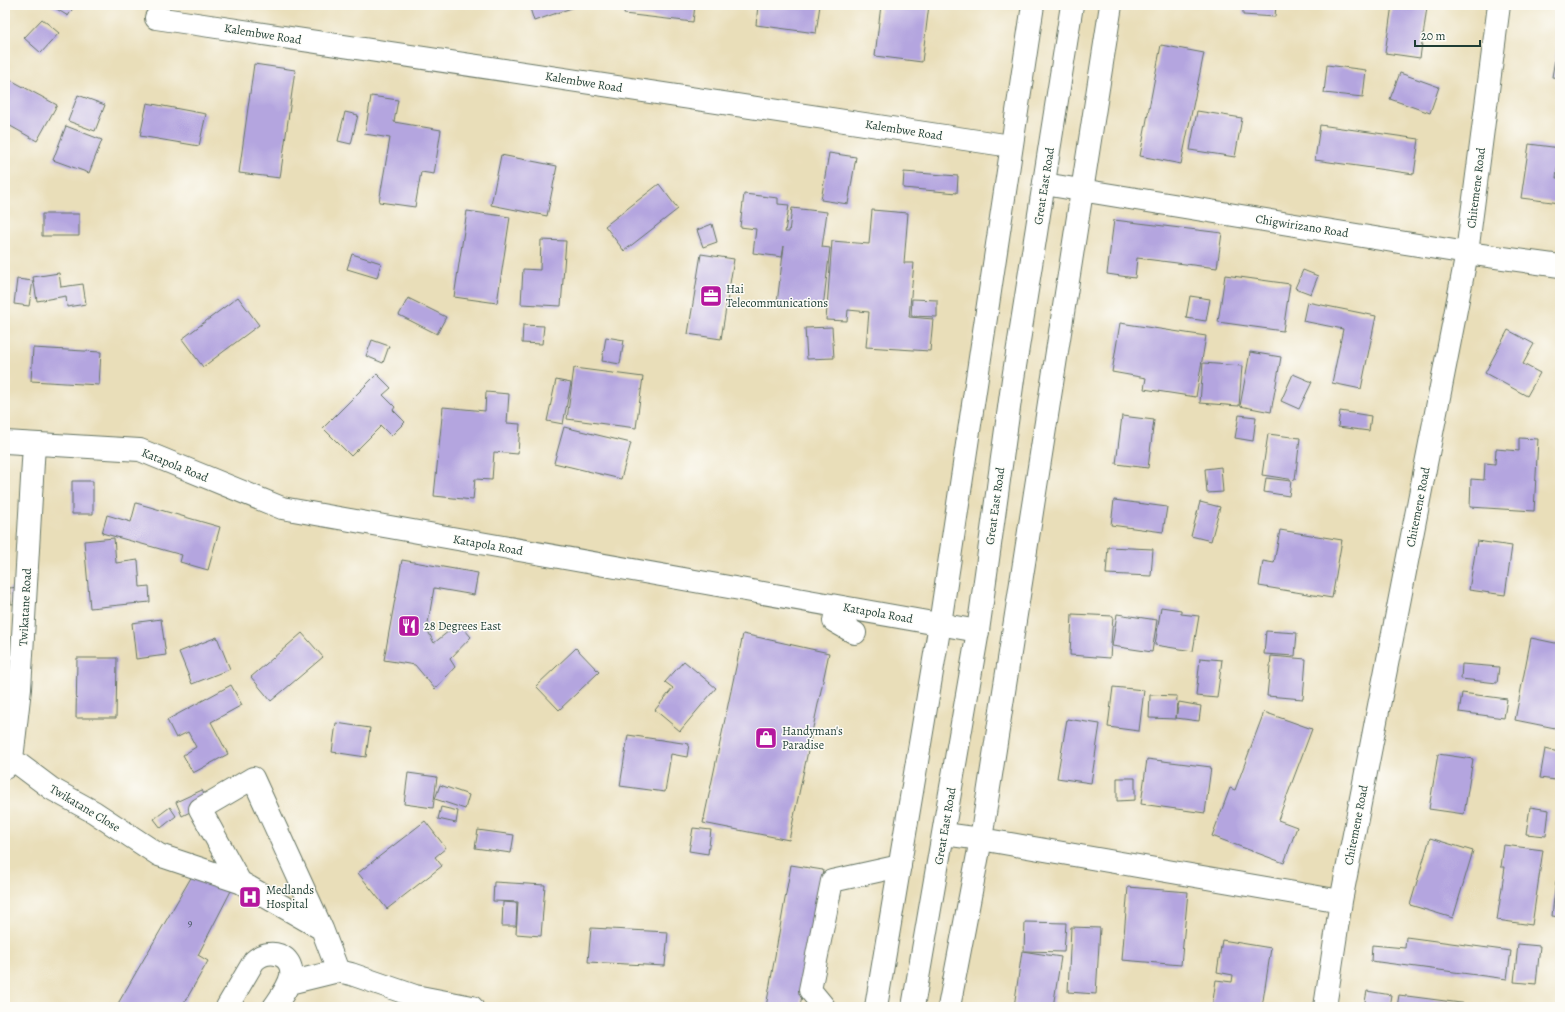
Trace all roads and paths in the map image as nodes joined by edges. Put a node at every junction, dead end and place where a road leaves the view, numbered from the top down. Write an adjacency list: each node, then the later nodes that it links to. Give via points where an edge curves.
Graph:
1 (1033, 5): 6 (street)
2 (1072, 5): 7 (street, Great East Road)
3 (1111, 5): 8 (street)
4 (1499, 5): 9 (street, Chitemene Road)
5 (156, 18): 6 (street, Kalembwe Road)
6 (1011, 146): 14 (street)
7 (1044, 184): 8 (street, Chigwirizano Road); 15 (street, Great East Road)
8 (1082, 189): 9 (street, Chigwirizano Road); 19 (street)
9 (1467, 253): 10 (street, Chigwirizano Road); 22 (street, Chitemene Road)
10 (1560, 266)
11 (5, 442): 12 (street, Katapola Road)
12 (34, 444): 13 (street, Katapola Road, via 140,450 282,508); 17 (street, Twikatane Road, via 20,689)
13 (837, 606): 14 (street, Katapola Road); 16 (street, via 834,621)
14 (940, 624): 15 (street, Katapola Road); 20 (street)
15 (978, 631): 18 (street, Great East Road)
16 (855, 633)
17 (9, 764): 21 (street, Twikatane Close, via 94,812 159,855)
18 (944, 834): 19 (street); 31 (street, Great East Road)
19 (981, 839): 22 (street); 32 (street)
20 (900, 866): 29 (street, via 832,882 810,990); 30 (street)
21 (240, 882): 23 (street, Twikatane Close); 23 (street, via 200,809 253,778)
22 (1341, 901): 33 (street, Chitemene Road)
23 (322, 929): 24 (street)
24 (338, 971): 25 (street); 28 (street, via 415,996)
25 (289, 983): 26 (street, via 291,975 287,961 282,956 266,953 254,961); 27 (street)
26 (228, 1007)
27 (274, 1007)
28 (472, 1007)
29 (824, 1007)
30 (876, 1007)
31 (913, 1007)
32 (949, 1007)
33 (1325, 1007)

